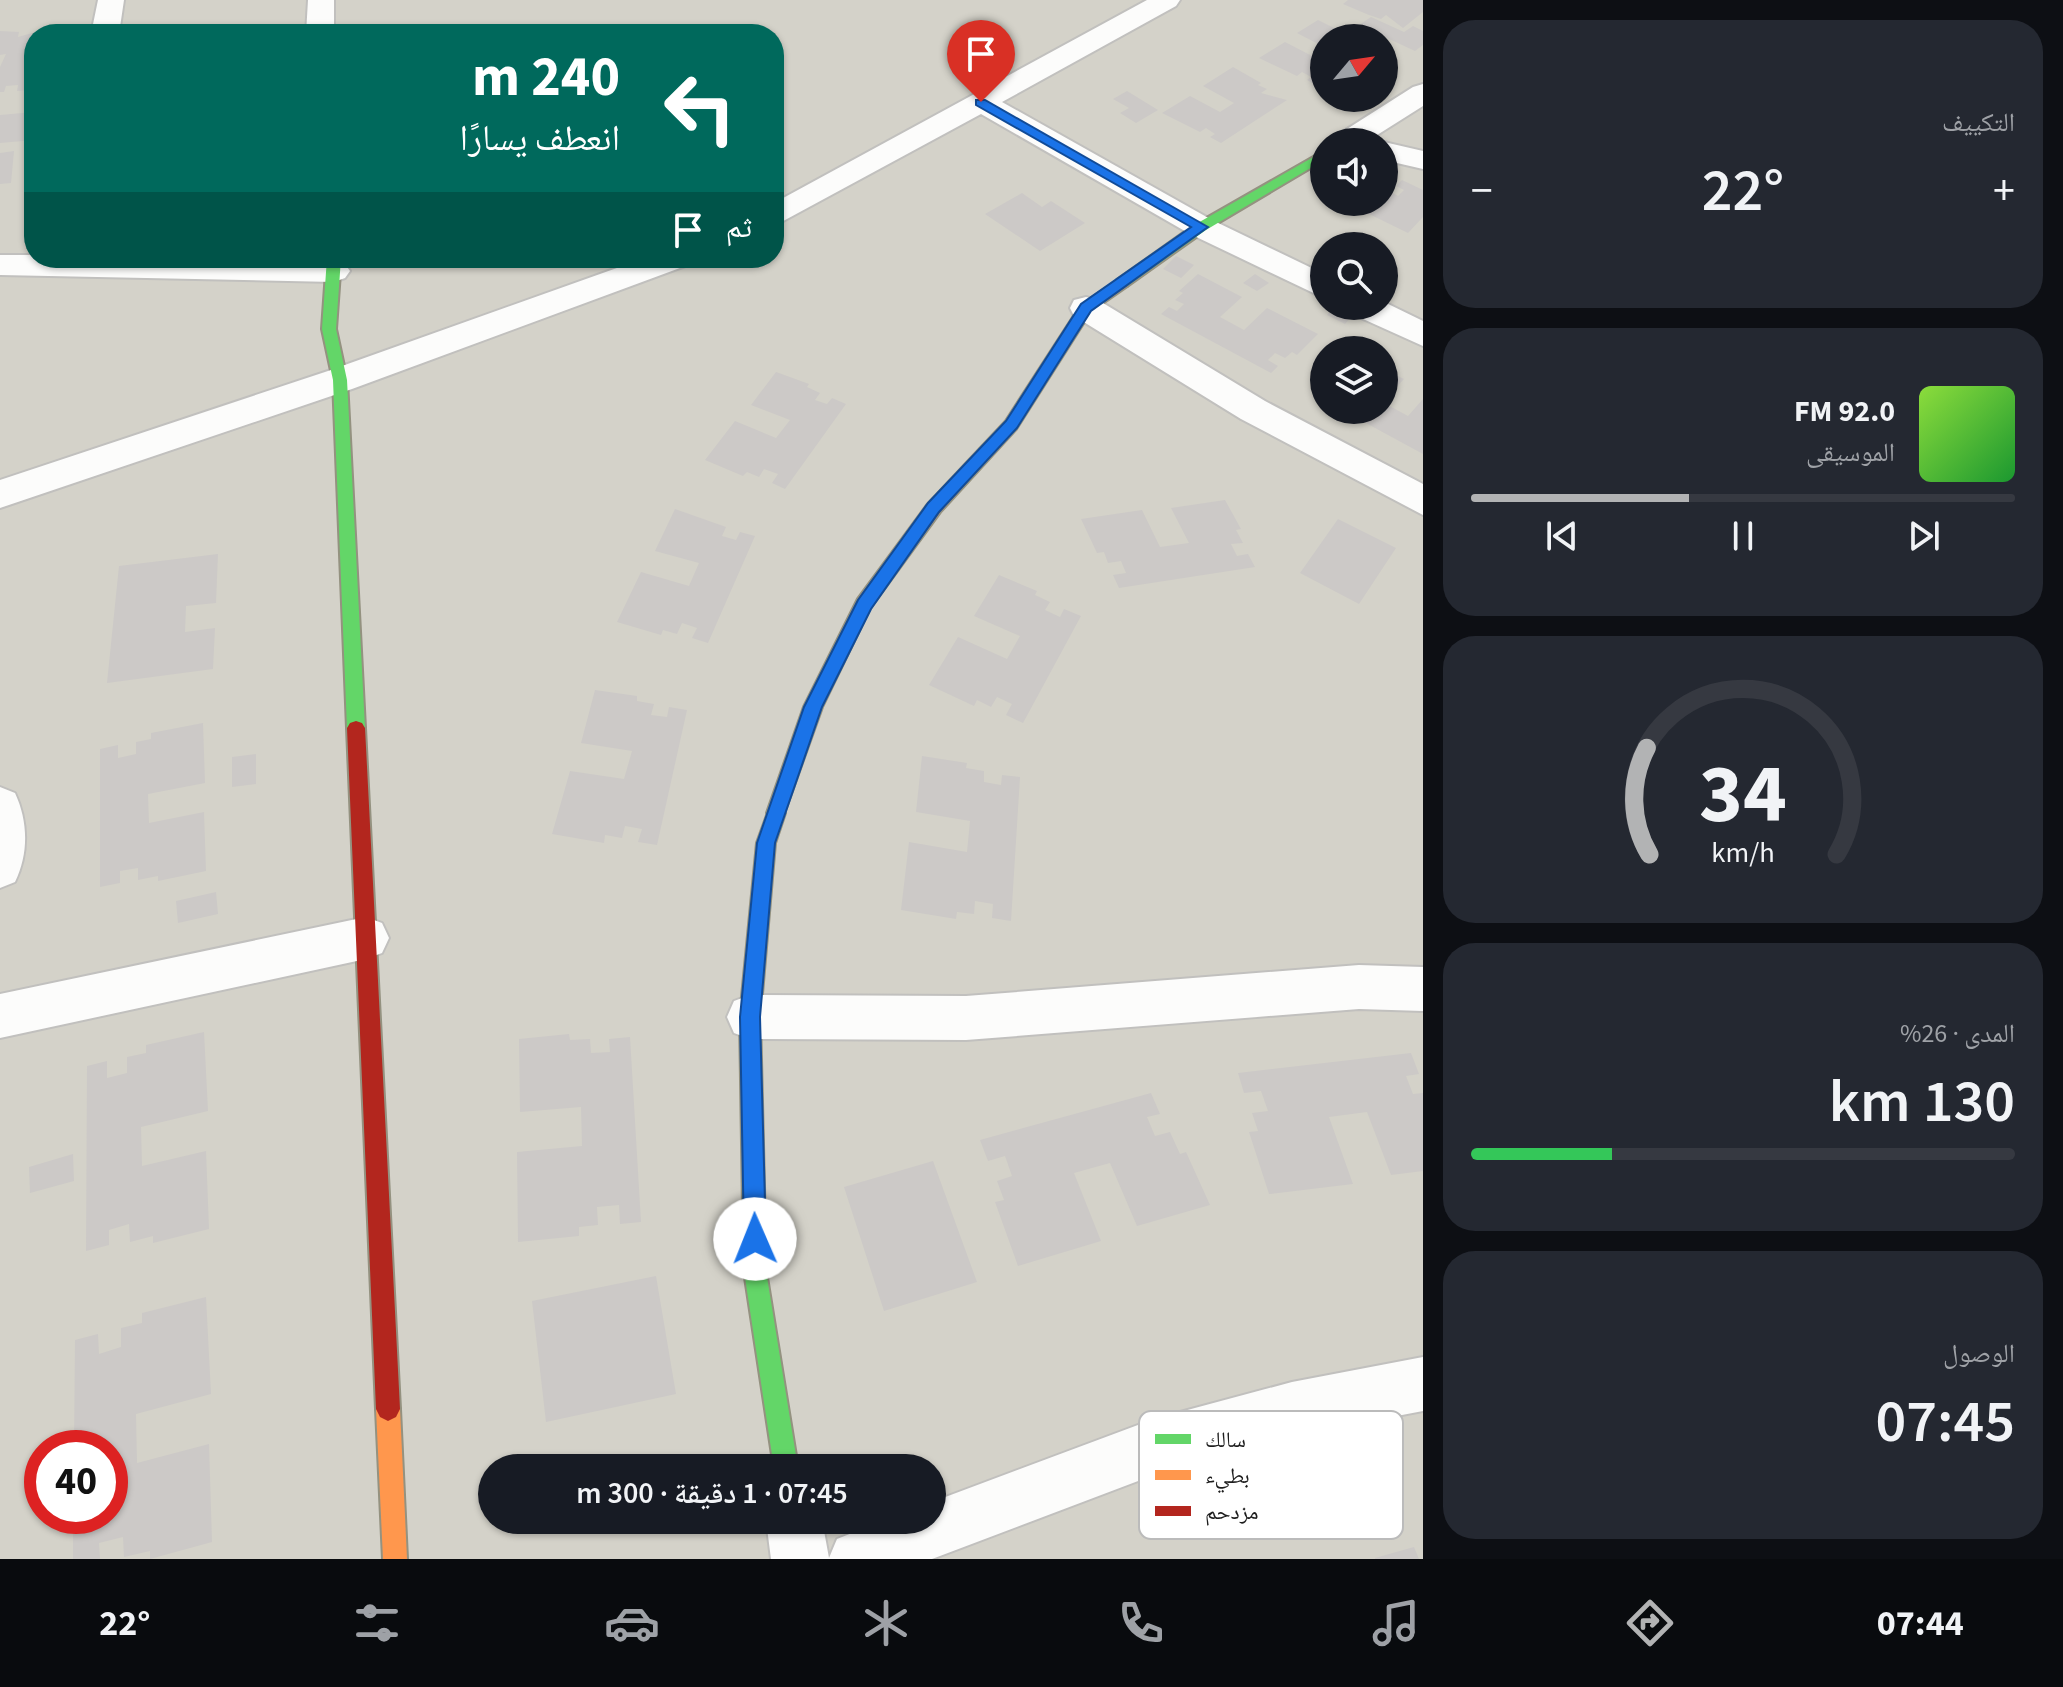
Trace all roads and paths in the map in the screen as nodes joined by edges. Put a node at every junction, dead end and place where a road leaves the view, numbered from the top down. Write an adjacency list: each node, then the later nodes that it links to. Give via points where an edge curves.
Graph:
1 (111, 0): 4 (street)
2 (321, 0): 5 (street)
3 (1167, 0): 7 (street)
4 (107, 24)
5 (320, 24)
6 (1423, 93): 8 (street)
7 (981, 102): 12 (street); 13 (street)
8 (1368, 128)
9 (1398, 154): 10 (street)
10 (1423, 160)
11 (1310, 163): 13 (street)
12 (784, 210)
13 (1201, 227): 18 (street); 19 (street)
14 (24, 264): 15 (street)
15 (0, 265)
16 (334, 268): 22 (street, via 329,329)
17 (649, 268): 22 (street)
18 (1310, 280)
19 (1086, 308): 24 (street, via 1253,410); 30 (street, via 1011,425 934,508 864,604 813,707 766,843)
20 (1392, 320): 21 (street)
21 (1423, 335)
22 (340, 380): 23 (street); 27 (street)
23 (0, 494)
24 (1423, 501)
25 (0, 806): 26 (street, via 5,820)
26 (0, 868)
27 (366, 938): 29 (street); 36 (street)
28 (1423, 989): 30 (street, via 1359,987 966,1018)
29 (0, 1016)
30 (750, 1017): 34 (street, via 755,1271)
31 (1423, 1384): 32 (street)
32 (1285, 1411)
33 (1139, 1453): 38 (street)
34 (784, 1454)
35 (796, 1534): 37 (street)
36 (395, 1559)
37 (800, 1559)
38 (857, 1559)

